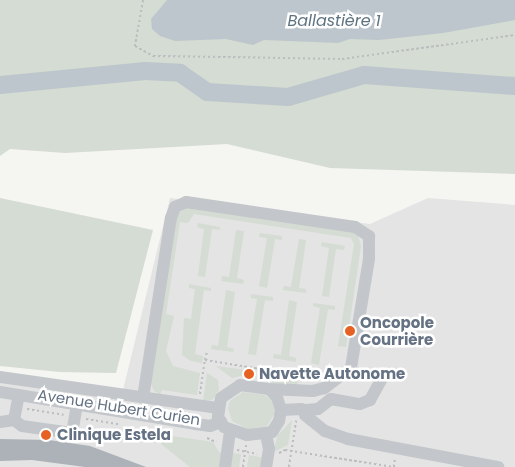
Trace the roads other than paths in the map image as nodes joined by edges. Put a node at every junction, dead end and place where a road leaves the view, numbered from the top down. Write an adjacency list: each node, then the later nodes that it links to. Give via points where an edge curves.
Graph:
1 (384, 375): 11 (street, via 370,400 360,404 331,399 318,409)
2 (0, 377): 6 (street)
3 (236, 386): 4 (street); 4 (street, via 238,380 249,373); 8 (street, via 221,398)
4 (267, 388): 6 (street, via 313,391 324,388 351,368 369,260 369,236 355,227 186,202 175,207 171,218); 9 (street, via 277,397)
5 (0, 392): 7 (street, Avenue Hubert Curien)
6 (143, 398): 8 (street)
7 (17, 408): 10 (street, Avenue Hubert Curien); 10 (street, via 22,426 72,433); 12 (street)
8 (217, 408): 13 (street)
9 (281, 410): 11 (street); 14 (street, via 279,422)
10 (76, 411): 13 (street, Avenue Hubert Curien)
11 (302, 412): 17 (street, via 326,431 373,446)
12 (0, 422)
13 (226, 426): 14 (street, via 247,435); 15 (street, via 228,449)
14 (266, 434): 16 (street, via 269,449)
15 (225, 467)
16 (266, 467)
17 (498, 467)

